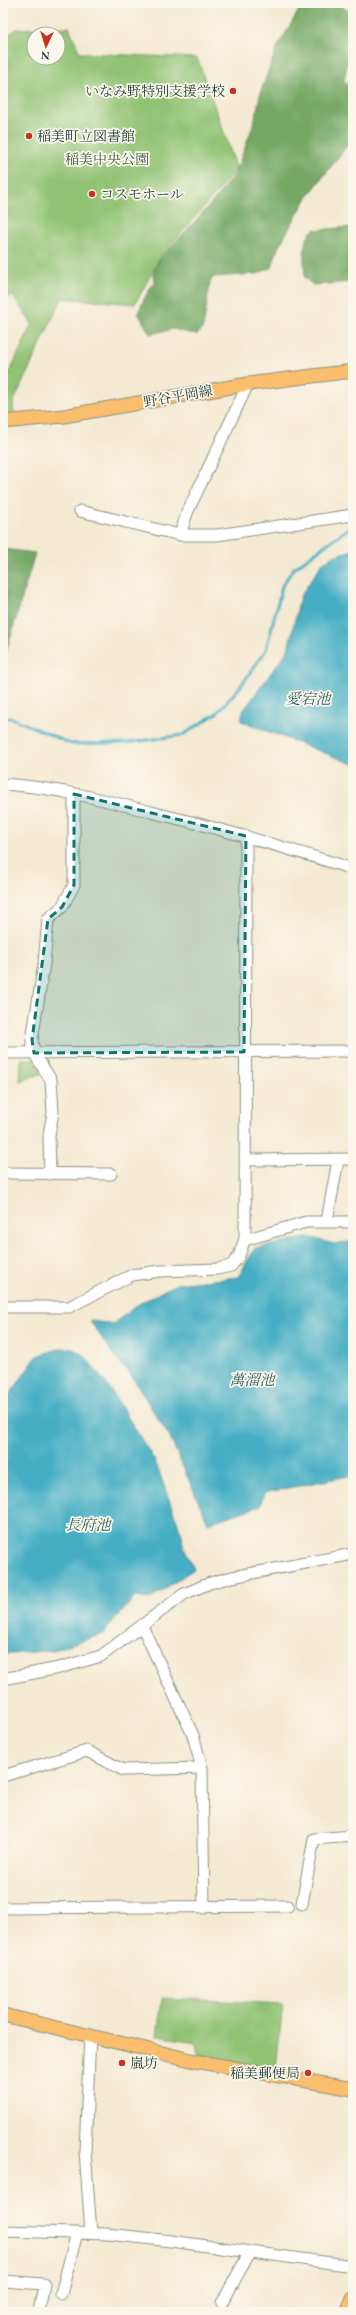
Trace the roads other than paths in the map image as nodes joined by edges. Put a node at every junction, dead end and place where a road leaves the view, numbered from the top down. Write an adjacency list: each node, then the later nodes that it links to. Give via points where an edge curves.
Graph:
1 (353, 371): 2 (main road, 野谷平岡線)
2 (248, 384): 3 (main road, 野谷平岡線, via 64,416); 6 (street, via 187,513)
3 (3, 422)
4 (80, 511): 6 (street)
5 (353, 515): 6 (street, via 217,535)
6 (180, 535)
7 (3, 784): 8 (street, via 32,786)
8 (74, 794): 9 (street); 14 (street, via 74,885 62,907 48,918 44,964 32,1040)
9 (246, 836): 10 (street); 12 (street)
10 (353, 869)
11 (353, 1051): 12 (street)
12 (244, 1052): 14 (street); 15 (street)
13 (3, 1053): 14 (street)
14 (34, 1053): 19 (street, via 51,1080 53,1112 49,1135)
15 (246, 1160): 16 (street); 23 (street)
16 (338, 1160): 17 (street); 21 (street)
17 (353, 1160)
18 (3, 1173): 19 (street)
19 (50, 1174): 20 (street)
20 (110, 1174)
21 (327, 1221): 22 (street); 23 (street, via 306,1222)
22 (353, 1222)
23 (245, 1240): 24 (street, via 239,1256 231,1266 218,1269 160,1270 132,1275 69,1307)
24 (3, 1307)
25 (353, 1554): 26 (street, via 210,1583 184,1594 155,1613)
26 (142, 1626): 27 (street, via 101,1656 59,1668); 28 (street, via 194,1735)
27 (3, 1679)
28 (202, 1768): 29 (street, via 123,1770 87,1751); 34 (street)
29 (3, 1776)
30 (353, 1836): 31 (street, via 314,1839)
31 (302, 1904)
32 (288, 1906): 34 (street)
33 (3, 1908): 34 (street)
34 (204, 1908)
35 (3, 2014): 36 (main road)
36 (90, 2035): 37 (main road, via 195,2060); 40 (street, via 85,2151)
37 (353, 2089)
38 (3, 2231): 39 (street)
39 (77, 2233): 40 (street); 44 (street, via 65,2263)
40 (91, 2233): 41 (street)
41 (250, 2252): 42 (street); 46 (street)
42 (353, 2266)
43 (3, 2281): 47 (street, via 44,2284)
44 (61, 2294)
45 (353, 2298): 48 (main road)
46 (222, 2303)
47 (39, 2312)
48 (347, 2312)

